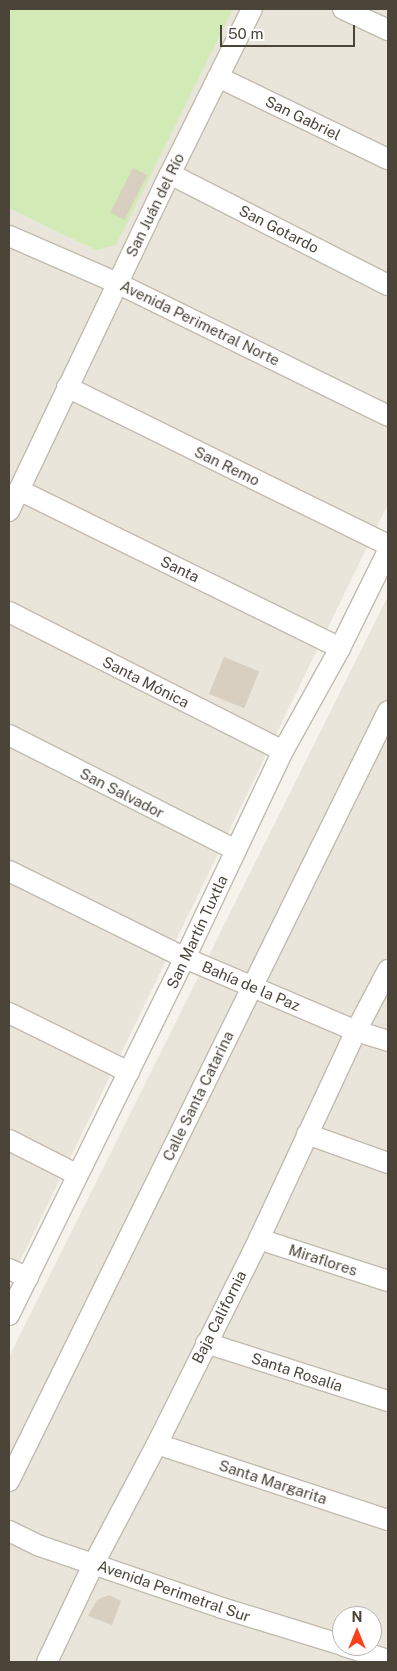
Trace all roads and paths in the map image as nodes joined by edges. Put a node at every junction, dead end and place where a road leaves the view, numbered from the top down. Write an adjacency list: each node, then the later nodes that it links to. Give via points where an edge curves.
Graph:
1 (252, 9): 4 (street, San Juán del Río)
2 (343, 9): 3 (street)
3 (388, 30)
4 (218, 77): 5 (street, San Gabriel); 6 (street, San Juán del Río)
5 (388, 159)
6 (170, 174): 8 (street, San Juán del Río); 9 (street, San Gotardo)
7 (11, 242): 8 (street, Avenida Perimetral Norte)
8 (117, 283): 10 (street, San Juán del Río); 11 (street, Avenida Perimetral Norte)
9 (388, 285)
10 (67, 388): 12 (street, San Juán del Río); 14 (street, San Remo)
11 (388, 416)
12 (20, 490): 13 (street, San Juán del Río); 17 (street, Santa)
13 (9, 511)
14 (388, 545)
15 (388, 551): 17 (street, San Martín Tuxtla)
16 (9, 612): 20 (street, Santa Mónica)
17 (340, 648): 20 (street, San Martín Tuxtla)
18 (388, 711): 25 (street, Calle Santa Catarina)
19 (9, 736): 21 (street, San Salvador)
20 (283, 751): 21 (street, San Martín Tuxtla)
21 (236, 850): 23 (street, San Martín Tuxtla)
22 (9, 871): 23 (street, Bahía de la Paz)
23 (185, 958): 25 (street, Bahía de la Paz); 29 (street, San Martín Tuxtla)
24 (388, 970): 27 (street, Baja California)
25 (253, 986): 27 (street, Bahía de la Paz); 42 (street, Calle Santa Catarina)
26 (9, 1013): 29 (street)
27 (356, 1031): 28 (street, Bahía de la Paz); 30 (street, Baja California)
28 (388, 1041)
29 (129, 1072): 33 (street, San Martín Tuxtla)
30 (307, 1134): 32 (street); 34 (street, Baja California)
31 (9, 1140): 33 (street)
32 (388, 1163)
33 (78, 1174): 36 (street, San Martín Tuxtla)
34 (259, 1239): 37 (street, Miraflores); 39 (street, Baja California)
35 (9, 1269): 36 (street)
36 (28, 1278): 38 (street, San Martín Tuxtla)
37 (388, 1281)
38 (9, 1315)
39 (206, 1343): 40 (street, Santa Rosalía); 41 (street, Baja California)
40 (388, 1401)
41 (157, 1444): 43 (street, Santa Margarita); 45 (street, Baja California)
42 (9, 1481)
43 (388, 1520)
44 (9, 1531): 45 (street, Avenida Perimetral Sur, via 40,1546)
45 (94, 1563): 46 (street, Avenida Perimetral Sur); 49 (street, Baja California)
46 (332, 1643)
47 (375, 1656): 48 (street, Avenida Perimetral Sur)
48 (388, 1660)
49 (47, 1662)

